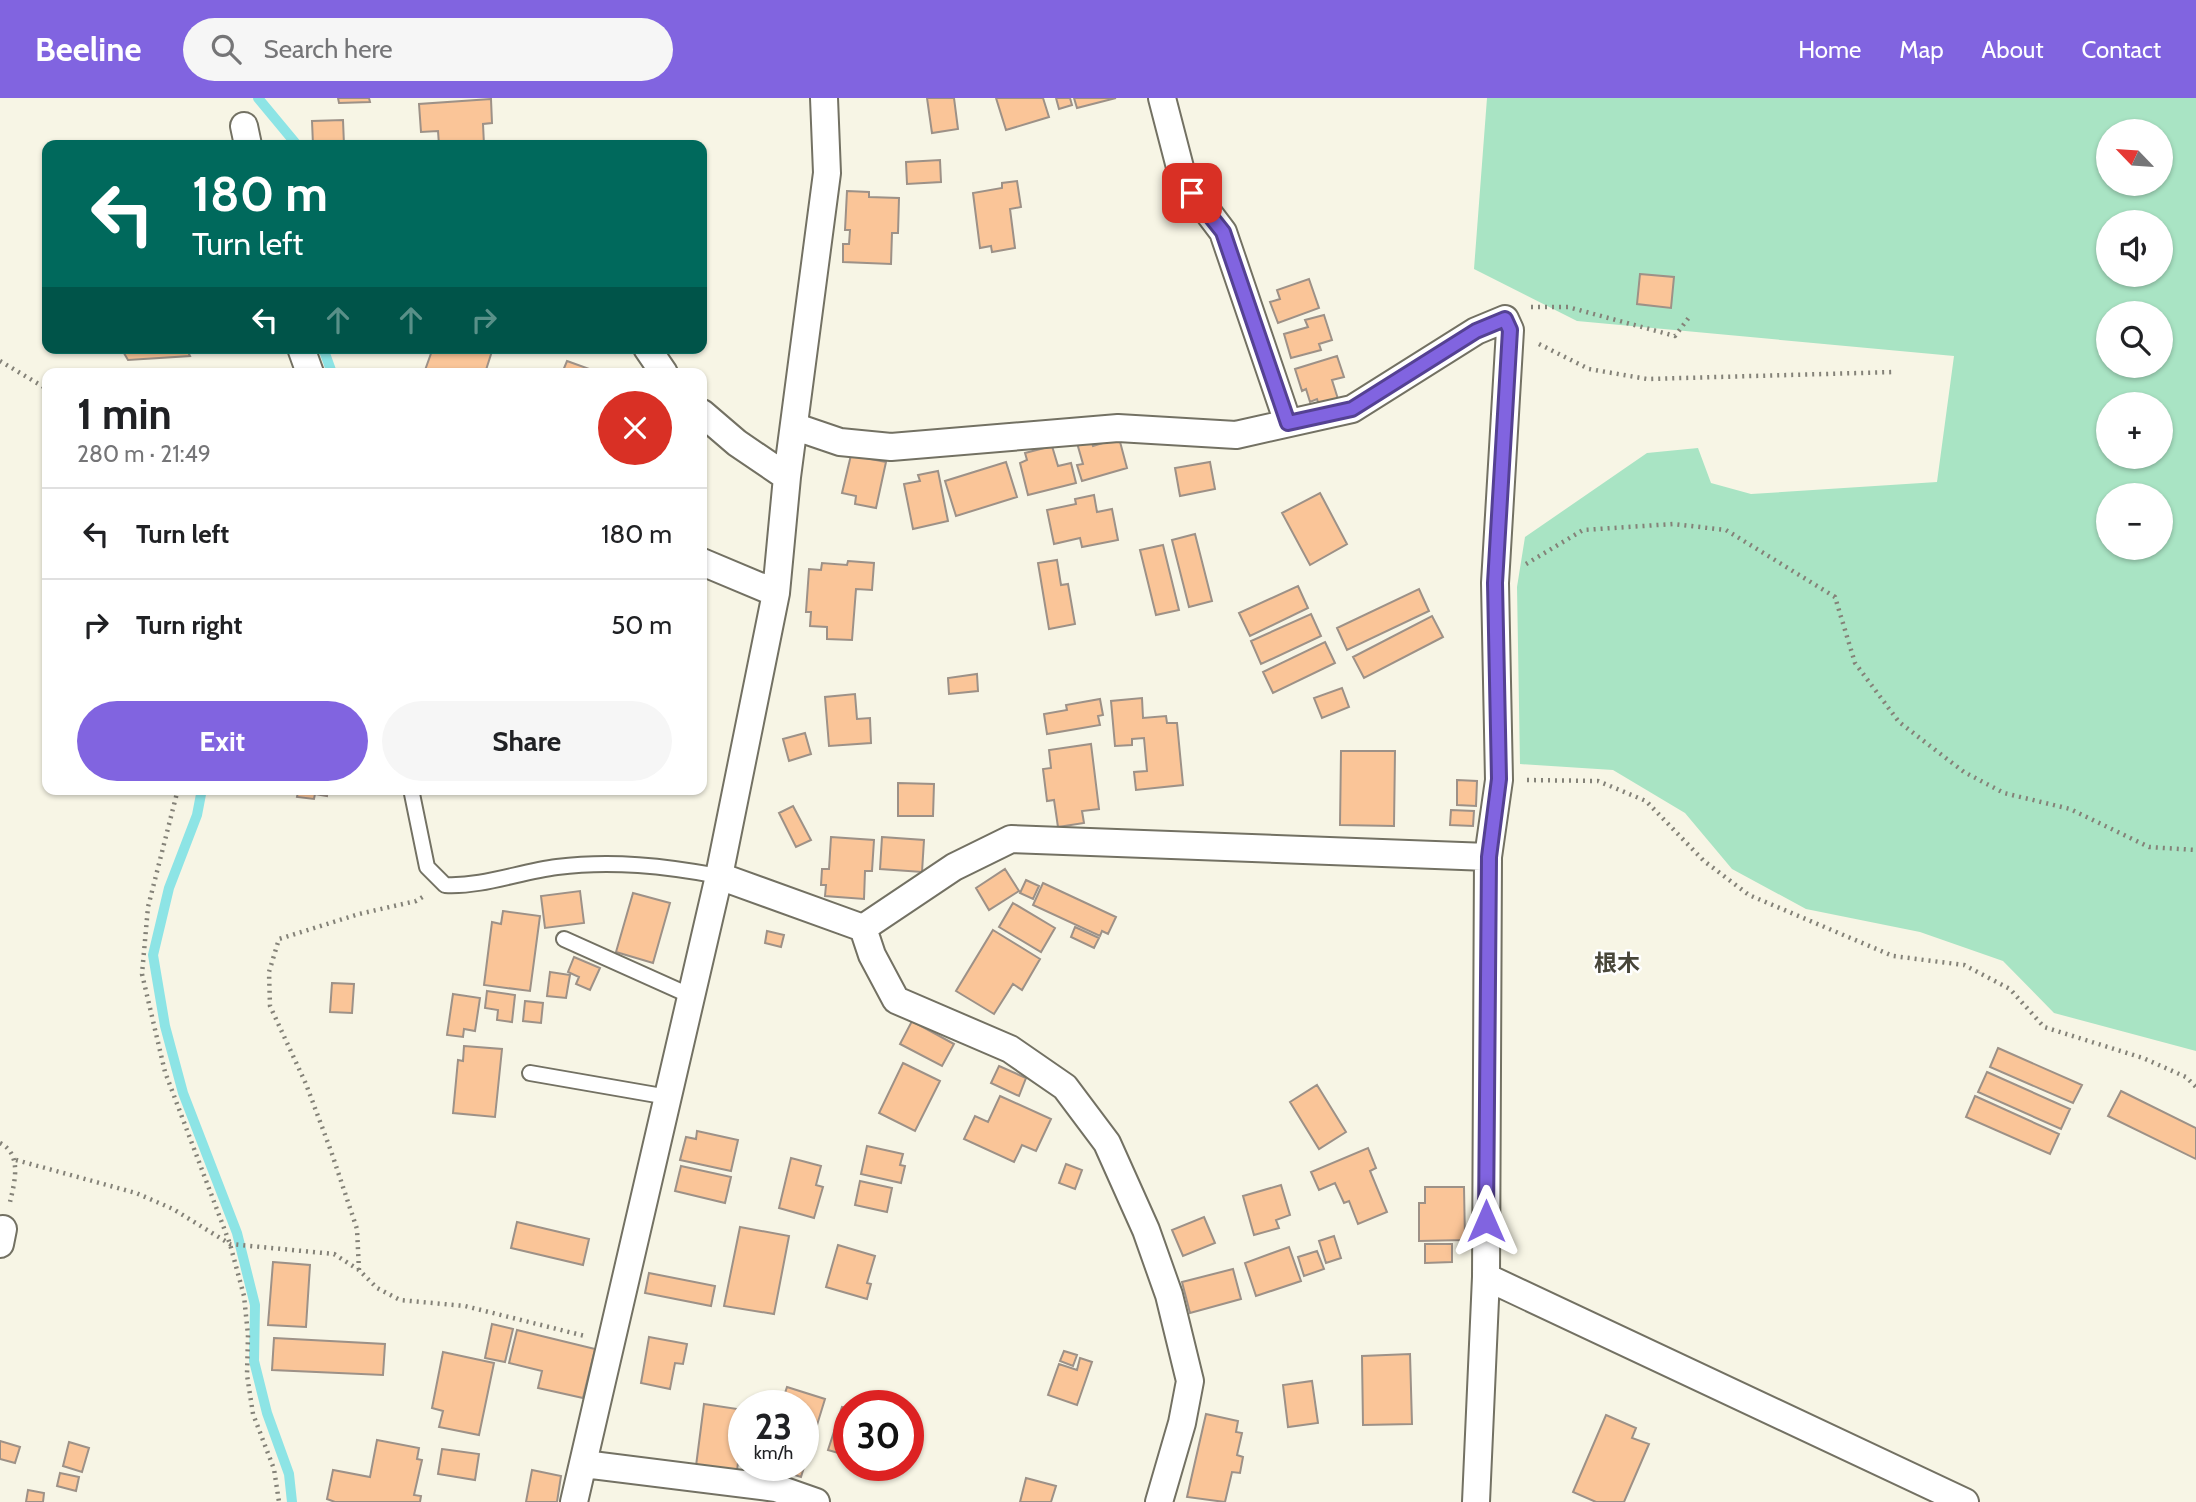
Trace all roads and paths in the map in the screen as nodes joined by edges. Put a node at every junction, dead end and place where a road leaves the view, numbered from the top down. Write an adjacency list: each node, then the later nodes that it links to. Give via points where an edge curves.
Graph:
1 (824, 98): 10 (street, via 827,173)
2 (1162, 98): 9 (street, via 1183,179 1223,232)
3 (1690, 316): 4 (path, via 1675,336 1567,307 1529,307)
4 (1508, 324): 6 (path, via 1589,369 1647,379); 9 (street, via 1476,331 1352,409); 13 (street)
5 (0, 361): 7 (path)
6 (1895, 372)
7 (42, 386)
8 (707, 417): 11 (street)
9 (1288, 423): 10 (street, via 1236,435 1118,428 891,447 839,442)
10 (796, 427): 11 (street)
11 (787, 477): 14 (street)
12 (707, 564): 14 (street)
13 (1495, 583): 15 (street); 18 (path, via 1583,530 1672,524 1726,530 1835,597 1855,663 1899,722 1965,772 2004,793 2070,809 2149,847)
14 (776, 593): 20 (street)
15 (1499, 779): 19 (street); 26 (path, via 1598,781 1646,801 1704,861 1749,895 1893,956 1964,965 2010,989 2044,1027 2143,1058 2186,1077)
16 (176, 795): 31 (path, via 148,907 142,974 165,1072)
17 (412, 795): 21 (lane, via 428,867)
18 (2196, 850)
19 (1489, 857): 22 (street, via 1010,839 954,867); 33 (street)
20 (719, 876): 21 (lane, via 665,866 603,863 464,886); 22 (street); 24 (street)
21 (444, 885): 32 (path, via 416,901 279,939 269,972 270,1006 306,1083 357,1229)
22 (863, 928): 39 (street, via 896,1000 1010,1049 1065,1087 1107,1143 1169,1295 1190,1381)
23 (564, 939): 24 (lane)
24 (691, 996): 27 (street)
25 (530, 1073): 27 (lane)
26 (2196, 1087)
27 (668, 1097): 34 (street)
28 (0, 1143): 29 (path)
29 (16, 1160): 30 (path); 31 (path, via 136,1193 173,1209)
30 (1, 1234)
31 (230, 1244): 32 (path, via 334,1254); 36 (path, via 244,1296 253,1414 274,1469)
32 (359, 1270): 34 (path, via 377,1288 400,1300 465,1306)
33 (1486, 1277): 40 (street); 41 (street)
34 (613, 1343): 35 (street)
35 (584, 1464): 37 (street); 38 (street, via 776,1488)
36 (279, 1502)
37 (574, 1502)
38 (816, 1502)
39 (1159, 1502)
40 (1476, 1502)
41 (1965, 1502)

